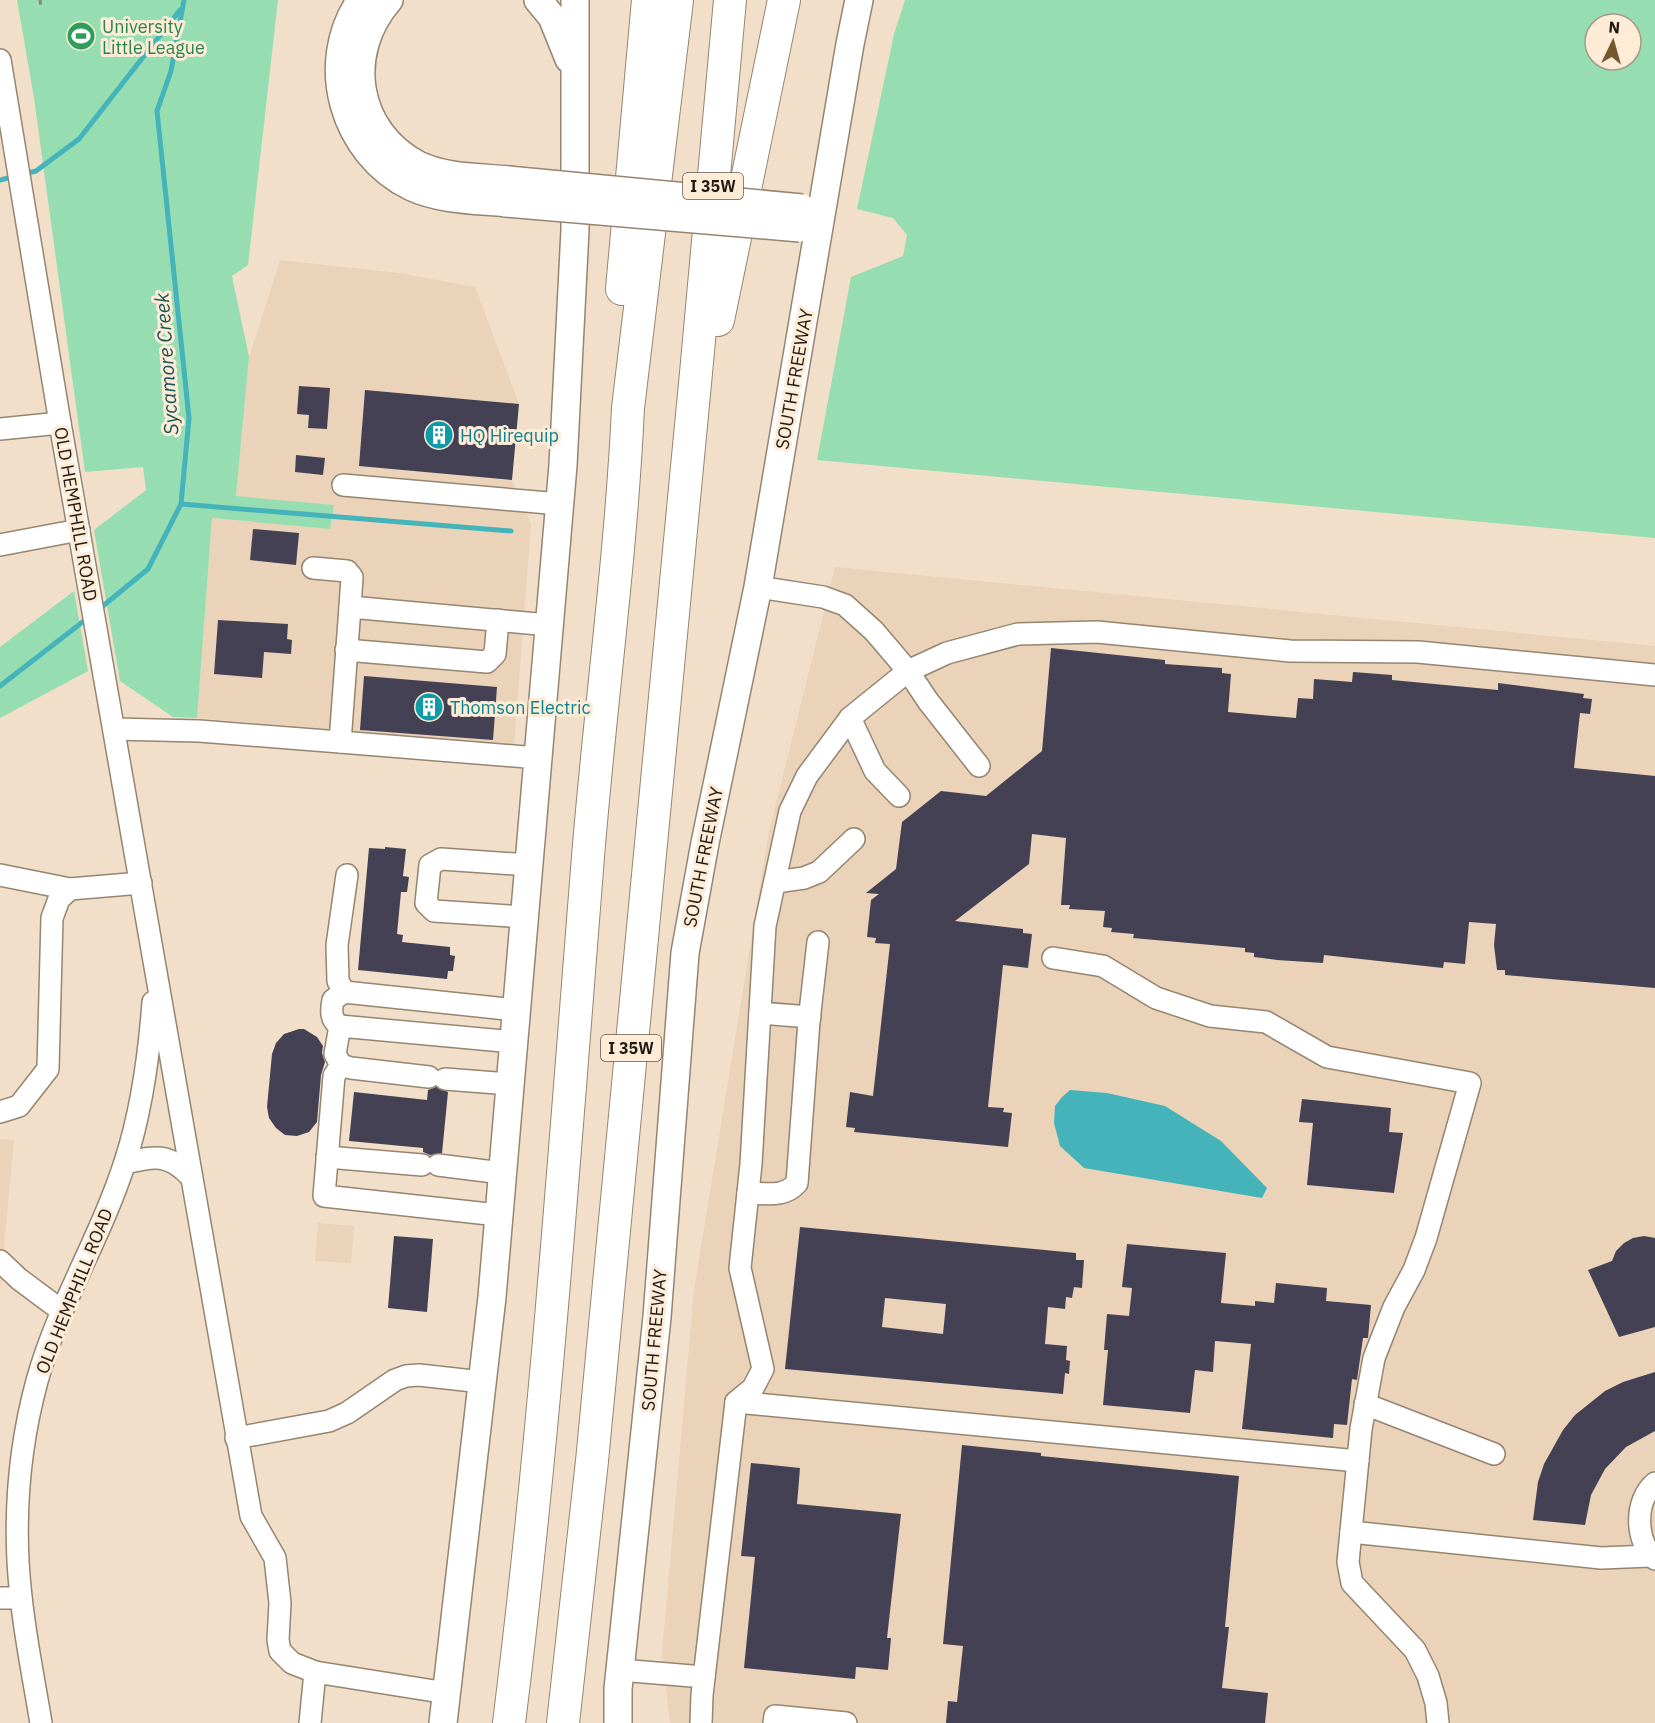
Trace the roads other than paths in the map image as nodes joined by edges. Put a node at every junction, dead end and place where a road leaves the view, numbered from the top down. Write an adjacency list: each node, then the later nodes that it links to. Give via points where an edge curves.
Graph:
1 (361, 0): 12 (main road, via 347,27 339,73 349,121 363,146 388,171 413,188 447,196)
2 (389, 0): 12 (main road, via 368,34 361,62 364,99 375,125 399,152 419,165)
3 (538, 0): 11 (main road, via 558,29)
4 (575, 0): 11 (main road)
5 (648, 0): 15 (highway, via 614,374)
6 (677, 0): 15 (highway, I 35W)
7 (730, 0): 14 (highway, I 35W)
8 (784, 0): 14 (highway, via 715,333)
9 (859, 0): 13 (main road, SOUTH FREEWAY)
10 (0, 60): 16 (street, OLD HEMPHILL ROAD)
11 (576, 82): 19 (main road, via 575,230)
12 (507, 191): 13 (main road, bridge)
13 (811, 219): 23 (main road, SOUTH FREEWAY)
14 (696, 373): 84 (highway, I 35W, via 591,1472)
15 (628, 408): 83 (highway, I 35W, via 547,1367)
16 (60, 423): 17 (street); 20 (street, OLD HEMPHILL ROAD)
17 (0, 429)
18 (343, 485): 19 (street)
19 (560, 504): 26 (main road)
20 (79, 530): 21 (street); 31 (street, OLD HEMPHILL ROAD)
21 (0, 545)
22 (313, 568): 24 (street, via 347,571 352,577)
23 (758, 587): 28 (street, via 823,597 845,605 874,631); 75 (main road, SOUTH FREEWAY, via 686,953 657,1317)
24 (350, 608): 25 (street); 27 (street)
25 (498, 620): 26 (street); 27 (street, via 495,654 487,662)
26 (549, 625): 33 (main road)
27 (346, 650): 32 (street)
28 (908, 671): 29 (street, via 947,653 1018,634 1097,632 1290,651 1418,652); 30 (street); 34 (street)
29 (1655, 675)
30 (850, 718): 35 (street, via 875,771); 40 (street, via 807,776 790,811)
31 (114, 729): 32 (street); 41 (street, OLD HEMPHILL ROAD)
32 (340, 742): 33 (street)
33 (538, 758): 37 (main road)
34 (979, 766)
35 (899, 796)
36 (855, 839): 40 (street, via 819,872)
37 (529, 865): 43 (main road); 43 (street, via 441,859 430,865 426,903 434,911)
38 (347, 875): 47 (street, via 337,945 338,981)
39 (0, 876): 42 (street)
40 (776, 882): 49 (street, via 765,926)
41 (141, 884): 42 (street); 46 (street, OLD HEMPHILL ROAD)
42 (70, 889): 55 (street, via 59,899 52,918 48,1070 19,1106)
43 (524, 917): 48 (main road)
44 (818, 942): 50 (street)
45 (1053, 958): 66 (street, via 1103,966 1156,998 1210,1016 1266,1022 1327,1057 1470,1083 1426,1238 1374,1358)
46 (156, 968): 57 (street, OLD HEMPHILL ROAD, via 147,1071); 59 (street, OLD HEMPHILL ROAD)
47 (344, 992): 48 (street); 51 (street, via 333,1000 331,1012)
48 (516, 1010): 52 (main road)
49 (760, 1013): 50 (street); 60 (street)
50 (810, 1017): 60 (street, via 796,1183 790,1191 778,1194)
51 (340, 1026): 52 (street); 53 (street, via 335,1054)
52 (514, 1042): 54 (main road)
53 (341, 1065): 54 (street); 56 (street, via 334,1076)
54 (510, 1084): 58 (main road)
55 (0, 1112)
56 (327, 1157): 58 (street); 61 (street, via 324,1196)
57 (125, 1163): 59 (street, via 166,1158 178,1163); 63 (street, OLD HEMPHILL ROAD)
58 (502, 1173): 61 (main road)
59 (190, 1176): 67 (street, OLD HEMPHILL ROAD)
60 (748, 1193): 65 (street, via 740,1268 763,1369 753,1388)
61 (498, 1215): 64 (main road)
62 (0, 1261): 63 (street)
63 (62, 1311): 74 (street, OLD HEMPHILL ROAD, via 37,1381 23,1449 18,1529)
64 (482, 1382): 67 (street, via 406,1376 329,1421); 78 (main road)
65 (736, 1402): 69 (street); 77 (street)
66 (1365, 1404): 68 (street); 69 (street)
67 (236, 1438): 76 (street, OLD HEMPHILL ROAD, via 251,1516 274,1558 280,1603 280,1651 292,1663)
68 (1494, 1454)
69 (1358, 1461): 71 (street)
70 (1655, 1483): 72 (street, via 1642,1503 1639,1521 1642,1539)
71 (1351, 1532): 72 (street, via 1601,1558); 89 (street, via 1348,1562 1352,1583 1415,1650 1428,1676)
72 (1653, 1557)
73 (0, 1598): 74 (street)
74 (21, 1598): 80 (street, OLD HEMPHILL ROAD)
75 (620, 1670): 77 (street); 85 (main road, SOUTH FREEWAY)
76 (315, 1672): 78 (street); 81 (street)
77 (704, 1677): 86 (street)
78 (447, 1694): 82 (main road)
79 (819, 1722): 87 (street, via 775,1716); 88 (street)
80 (41, 1723)
81 (310, 1723)
82 (444, 1723)
83 (509, 1723)
84 (562, 1723)
85 (618, 1723)
86 (701, 1723)
87 (774, 1723)
88 (846, 1723)
89 (1438, 1723)

